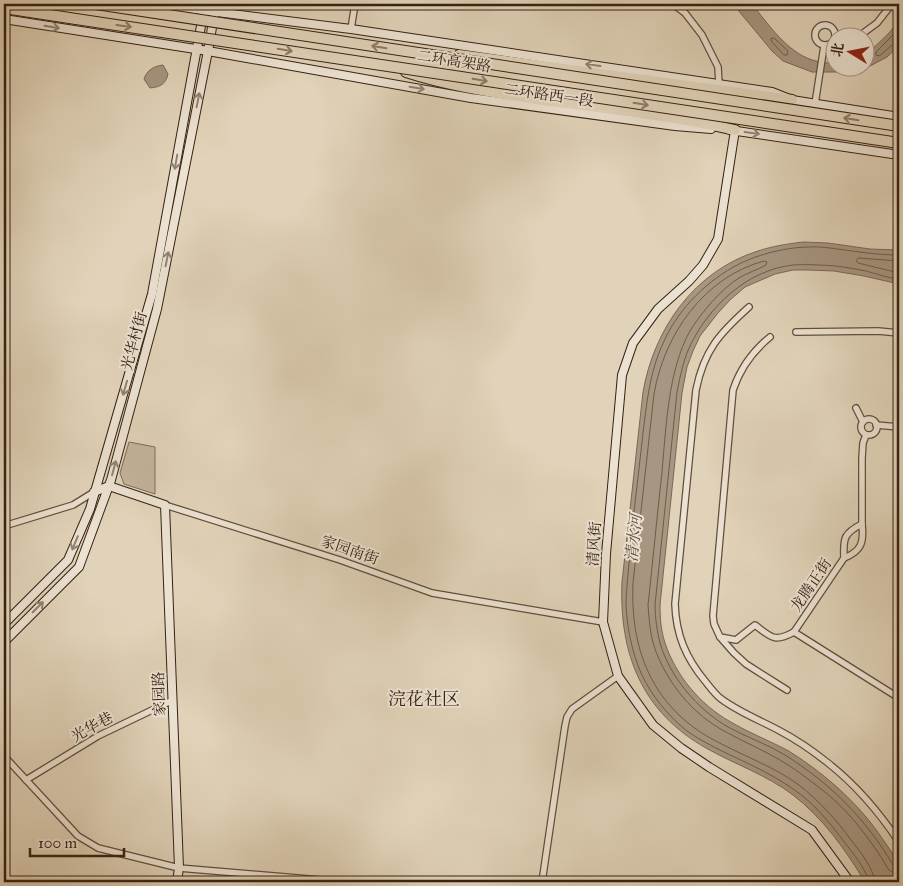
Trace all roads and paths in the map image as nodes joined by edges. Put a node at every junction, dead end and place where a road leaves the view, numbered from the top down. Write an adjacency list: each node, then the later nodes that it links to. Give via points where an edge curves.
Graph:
1 (96, 4): 15 (highway, 二环高架路, one-way to 1, bridge)
2 (152, 4): 6 (main road)
3 (355, 4): 12 (street)
4 (673, 4): 18 (street, via 685,13 702,35 718,67)
5 (892, 4): 11 (street)
6 (204, 7): 8 (main road); 14 (main road, 光华村街)
7 (4, 8): 17 (highway, 二环高架路, one-way to 17, bridge)
8 (215, 8): 12 (main road); 16 (main road, 光华村街)
9 (4, 19): 14 (main road, 二环路西一段, one-way to 14)
10 (832, 28): 13 (street, via 820,26 816,31 815,38)
11 (870, 28)
12 (351, 29): 18 (main road, one-way to 12)
13 (824, 46): 20 (street)
14 (197, 49): 16 (main road, 二环路西一段); 36 (main road, 光华村街, one-way to 36, via 152,294)
15 (401, 50): 19 (highway, bridge, via 468,56); 22 (highway, 二环高架路, one-way to 15, bridge)
16 (208, 51): 23 (main road, 二环路西一段, one-way to 23, via 471,98 675,126); 35 (main road, 光华村街, one-way to 16, via 157,309)
17 (388, 66): 23 (highway, bridge, via 481,91 678,118); 24 (highway, 二环高架路, one-way to 24, bridge)
18 (719, 84): 19 (main road, via 772,92)
19 (792, 100): 20 (main road)
20 (815, 104): 21 (main road)
21 (899, 117)
22 (899, 126)
23 (735, 130): 25 (main road, 二环路西一段, one-way to 25); 41 (main road, 清风街, via 718,239 704,265 658,309 638,336 622,375)
24 (899, 143)
25 (899, 155)
26 (749, 307): 54 (street, via 717,339 698,379 675,604 677,628 691,662 714,692 828,763 854,785)
27 (796, 332): 28 (street)
28 (899, 333)
29 (770, 337): 44 (street, via 747,361 733,390 714,606 714,624)
30 (856, 408): 31 (street)
31 (863, 422): 32 (street, via 868,419); 34 (street, via 860,427)
32 (876, 425): 33 (street); 34 (street, via 873,434)
33 (899, 426)
34 (866, 435): 38 (street, via 862,458)
35 (109, 486): 36 (main road); 37 (main road, 家园南街); 46 (main road, 光华村街, one-way to 35, via 79,567)
36 (94, 492): 39 (street, via 73,505); 42 (main road, 光华村街, one-way to 42, via 68,560)
37 (164, 505): 41 (street, 家园南街, via 340,560 432,593); 51 (main road, 家园路)
38 (862, 524): 40 (street, 龙腾正街, via 845,537); 40 (street, via 861,545 854,554)
39 (4, 526)
40 (844, 558): 43 (street, 龙腾正街)
41 (603, 622): 48 (main road, 清风街)
42 (4, 624)
43 (794, 632): 45 (street, via 780,639 774,638 755,625); 50 (street, 龙腾正街)
44 (720, 637): 45 (street); 47 (street)
45 (736, 640): 47 (street)
46 (4, 642)
47 (734, 653): 49 (street)
48 (618, 676): 58 (street, via 572,708 567,717); 59 (main road, 清风街, via 653,725 681,748 812,830)
49 (787, 690)
50 (899, 698)
51 (173, 700): 53 (street, 光华巷, via 98,736); 55 (main road, 家园路)
52 (4, 756): 53 (street)
53 (26, 780): 55 (street, via 78,836 98,848)
54 (899, 842)
55 (179, 868): 56 (main road, 家园路); 57 (street)
56 (177, 882)
57 (344, 882)
58 (542, 882)
59 (850, 882)

